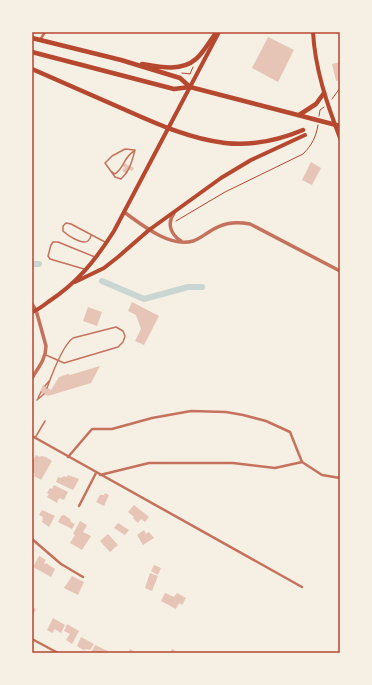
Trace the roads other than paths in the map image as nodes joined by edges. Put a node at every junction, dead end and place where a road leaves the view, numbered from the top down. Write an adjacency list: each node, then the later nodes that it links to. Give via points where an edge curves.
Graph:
1 (45, 32): 5 (street)
2 (218, 32): 7 (highway, via 196,60 181,66 166,68); 9 (main road)
3 (313, 32): 10 (main road, via 315,56)
4 (32, 38): 5 (highway)
5 (40, 40): 7 (highway)
6 (32, 52): 9 (highway, via 174,89)
7 (121, 60): 9 (highway, via 180,78)
8 (32, 68): 13 (highway, via 196,138 226,143 254,143)
9 (190, 87): 11 (highway); 18 (main road)
10 (324, 93): 11 (highway, via 316,104); 12 (main road)
11 (300, 115): 12 (highway)
12 (338, 125): 14 (main road)
13 (304, 133): 17 (main road, via 221,178)
14 (340, 138)
15 (135, 150): 16 (lane, via 115,174); 16 (lane, via 125,149 112,156 105,163); 16 (lane, via 130,168 121,179 115,178)
16 (109, 170)
17 (175, 211): 19 (main road); 21 (street, via 171,216 170,225 173,234)
18 (124, 212): 19 (street); 22 (main road)
19 (149, 230): 21 (street, via 169,240); 26 (main road, via 104,268)
20 (92, 235): 20 (lane, via 71,224 63,226 66,234 82,241 86,242); 22 (lane)
21 (182, 241): 25 (street, via 192,241 220,225 239,222 258,228)
22 (106, 243): 23 (main road)
23 (96, 257): 24 (main road); 24 (lane, via 58,242 51,245 48,256 50,259)
24 (86, 270): 26 (main road)
25 (340, 271)
26 (73, 284): 28 (main road)
27 (32, 304): 28 (street)
28 (34, 311): 29 (street, via 46,346)
29 (46, 355): 30 (lane); 31 (street)
30 (58, 361): 30 (lane, via 64,363 118,347 124,342 124,333 116,327 73,338 68,342); 32 (lane)
31 (32, 378)
32 (50, 380): 33 (lane); 34 (lane)
33 (45, 386)
34 (47, 388)
35 (41, 392): 36 (lane, via 36,400)
36 (44, 394)
37 (45, 421): 38 (lane)
38 (34, 437): 39 (street)
39 (68, 457): 40 (street, via 92,429 112,429 191,411 212,411 266,421 290,432); 41 (street)
40 (302, 462): 42 (street, via 275,468 233,463 149,463); 43 (street, via 322,475)
41 (96, 473): 42 (street); 44 (street)
42 (100, 475): 47 (street)
43 (340, 478)
44 (79, 506)
45 (32, 539): 46 (street, via 61,564)
46 (83, 578)
47 (302, 587)
48 (32, 639): 49 (street)
49 (58, 653)

